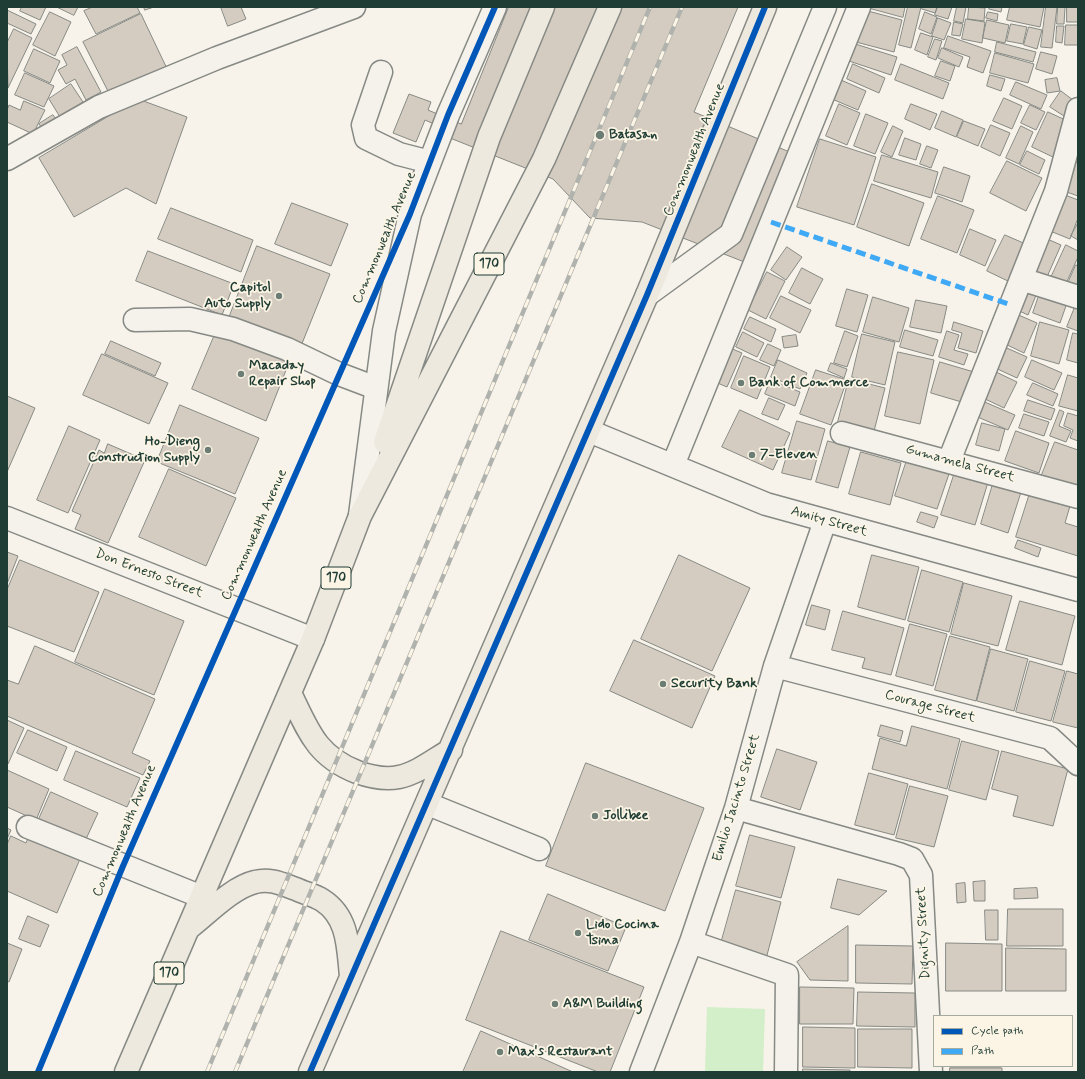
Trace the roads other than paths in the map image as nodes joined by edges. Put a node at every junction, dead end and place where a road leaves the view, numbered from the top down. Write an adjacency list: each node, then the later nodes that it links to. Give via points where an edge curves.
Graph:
1 (354, 7): 12 (street, via 217,58 99,107)
2 (495, 7): 13 (street, Commonwealth Avenue / 170)
3 (543, 7): 24 (main road, via 489,137)
4 (610, 7): 24 (main road, Commonwealth Avenue / 170, via 544,159)
5 (765, 7): 15 (main road, Commonwealth Avenue)
6 (825, 7): 10 (street)
7 (859, 7): 11 (street)
8 (381, 72): 13 (street, via 363,125 366,138 399,154)
9 (1078, 109): 14 (street, via 1056,191)
10 (771, 138): 11 (street); 15 (street, via 731,234)
11 (801, 150): 22 (street)
12 (7, 159)
13 (430, 162): 18 (street, Commonwealth Avenue / 170, via 410,214 384,331)
14 (1021, 279): 16 (street); 21 (street)
15 (647, 295): 19 (main road, Commonwealth Avenue)
16 (1078, 297)
17 (135, 320): 18 (street, via 190,319 233,329 288,349 339,374)
18 (376, 388): 24 (street, Commonwealth Avenue / 170)
19 (589, 431): 22 (street, Amity Street); 31 (main road, Commonwealth Avenue)
20 (842, 433): 21 (street, Gumamela Street)
21 (949, 461): 23 (street, Gumamela Street)
22 (673, 465): 26 (street, Amity Street, via 766,504)
23 (1078, 497)
24 (360, 516): 28 (main road, Commonwealth Avenue / 170)
25 (7, 518): 28 (street, Don Ernesto Street)
26 (825, 521): 27 (street, Amity Street); 29 (street, Emilio Jacinto Street)
27 (1078, 590)
28 (313, 639): 30 (main road, Commonwealth Avenue / 170)
29 (774, 666): 32 (street, Courage Street, via 1050,738); 34 (street, Emilio Jacinto Street)
30 (290, 693): 31 (main road, via 319,748 343,766 363,774 381,779 400,777); 37 (main road, Commonwealth Avenue / 170)
31 (451, 750): 33 (main road, Commonwealth Avenue)
32 (1078, 764)
33 (428, 804): 36 (street); 40 (main road, Commonwealth Avenue)
34 (736, 808): 39 (street, Emilio Jacinto Street); 45 (street, Dignity Street, via 912,859 921,875)
35 (28, 827): 37 (street)
36 (539, 849)
37 (202, 897): 38 (main road, Commonwealth Avenue / 170)
38 (188, 928): 40 (main road, via 238,889 255,882 274,881 321,899 334,910 342,922 347,938); 41 (main road, Commonwealth Avenue / 170)
39 (691, 942): 43 (street, Emilio Jacinto Street); 44 (street, via 787,975)
40 (351, 977): 42 (main road, Commonwealth Avenue)
41 (126, 1072)
42 (310, 1072)
43 (641, 1072)
44 (786, 1072)
45 (931, 1072)

